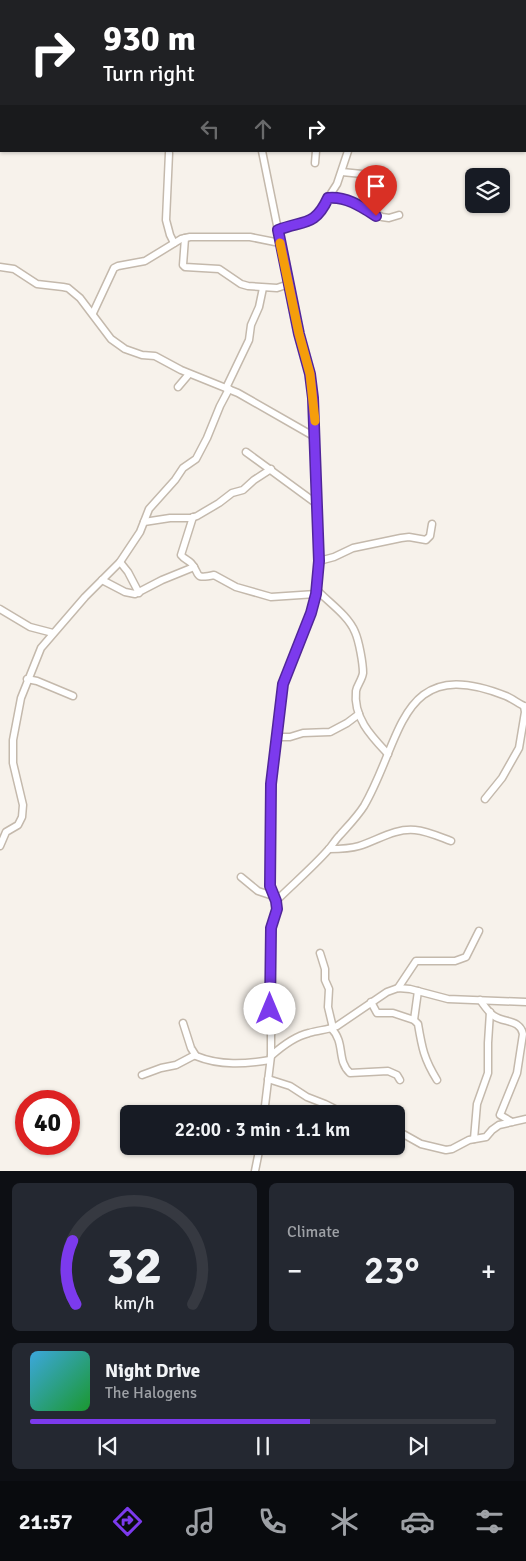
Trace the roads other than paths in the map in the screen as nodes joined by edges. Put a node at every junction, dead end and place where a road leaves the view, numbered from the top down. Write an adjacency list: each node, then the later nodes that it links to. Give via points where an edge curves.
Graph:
1 (262, 152): 10 (street)
2 (316, 152): 5 (street)
3 (348, 152): 6 (street)
4 (168, 153): 12 (street, via 166,220)
5 (315, 163)
6 (342, 172): 7 (street); 8 (street)
7 (382, 176)
8 (328, 198): 9 (street, via 351,202 376,216 389,218); 10 (street, via 315,218)
9 (400, 215)
10 (278, 230): 13 (street)
11 (184, 238): 12 (street); 13 (street, via 240,237); 16 (street, via 184,266 219,269 241,284)
12 (174, 243): 17 (street, via 145,261 114,268)
13 (280, 243): 15 (street)
14 (0, 267): 17 (street, via 14,269 43,286 68,288)
15 (289, 284): 16 (street); 21 (street, via 310,374)
16 (263, 288): 20 (street, via 249,340)
17 (92, 313): 18 (street, via 106,333 125,349 155,356)
18 (189, 374): 19 (street); 20 (street)
19 (178, 387)
20 (227, 389): 21 (street); 26 (street, via 196,459 183,468 162,493 149,509)
21 (315, 438): 24 (street)
22 (246, 452): 23 (street)
23 (271, 469): 24 (street); 25 (street, via 243,490 232,493)
24 (317, 504): 28 (street)
25 (193, 517): 26 (street); 30 (street, via 181,555)
26 (144, 522): 29 (street)
27 (432, 524): 28 (street, via 426,540 401,538 353,548)
28 (319, 561): 32 (street)
29 (120, 562): 31 (street); 33 (street)
30 (194, 566): 32 (street, via 199,576 214,575 236,587 271,597); 33 (street)
31 (102, 580): 33 (street, via 125,592); 35 (street)
32 (316, 591): 39 (street, via 355,632 363,673 356,691); 40 (street, via 311,613 283,684)
33 (139, 593)
34 (0, 609): 35 (street, via 30,627)
35 (53, 633): 36 (street, via 41,648)
36 (27, 679): 37 (street); 44 (street, via 20,698 13,740 13,763 22,817 18,826 6,832)
37 (73, 696)
38 (525, 707): 41 (street, via 507,697 471,686 438,687 423,694 411,706); 42 (street, via 519,748)
39 (359, 714): 40 (street, via 330,732); 41 (street, via 368,732)
40 (277, 737): 47 (street, via 271,784 269,864 270,886)
41 (388, 754): 45 (street, via 365,804)
42 (485, 799)
43 (451, 841): 45 (street, via 422,831 396,831 360,846)
44 (0, 846)
45 (329, 850): 47 (street)
46 (241, 877): 47 (street, via 258,891)
47 (275, 899): 60 (street, via 277,909 271,928)
48 (479, 931): 50 (street, via 466,957 455,961 416,961)
49 (320, 953): 58 (street, via 329,989)
50 (398, 988): 51 (street); 53 (street)
51 (418, 991): 52 (street, via 448,998); 56 (street)
52 (480, 1000): 54 (street); 55 (street)
53 (371, 1002): 56 (street, via 377,1013 393,1013); 58 (street)
54 (526, 1002)
55 (490, 1012): 68 (street, via 520,1026 523,1034 517,1073 500,1115); 70 (street, via 488,1073 477,1104)
56 (414, 1020): 64 (street, via 418,1024 425,1059)
57 (183, 1023): 59 (street)
58 (332, 1028): 60 (street, via 307,1033 285,1045); 63 (street, via 339,1038 343,1061 350,1073 388,1071 398,1075)
59 (195, 1054): 60 (street, via 202,1059 222,1063); 61 (street, via 176,1065)
60 (271, 1058): 62 (street)
61 (142, 1075)
62 (268, 1079): 65 (street); 66 (street)
63 (400, 1080)
64 (437, 1080)
65 (265, 1105)
66 (327, 1105)
67 (526, 1119): 68 (street)
68 (512, 1122): 70 (street, via 499,1125 486,1137)
69 (405, 1135): 70 (street, via 421,1144 446,1150)
70 (474, 1139)
71 (258, 1155): 72 (street)
72 (255, 1171)

